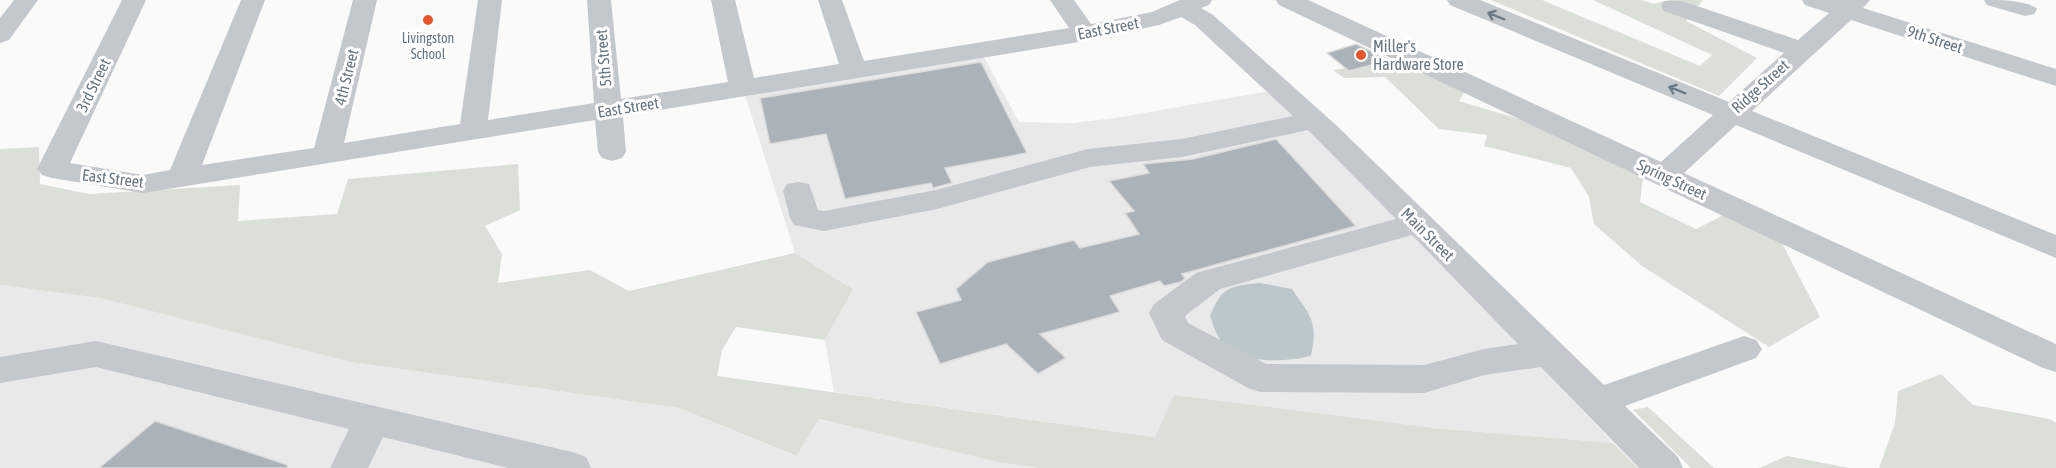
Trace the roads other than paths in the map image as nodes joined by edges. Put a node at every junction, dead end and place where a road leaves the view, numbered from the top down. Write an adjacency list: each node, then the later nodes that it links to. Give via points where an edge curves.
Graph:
1 (30, 0): 14 (street); 20 (street)
2 (134, 0): 31 (street, 3rd Street)
3 (253, 0): 33 (street)
4 (365, 0): 30 (street, 4th Street)
5 (490, 0): 28 (street)
6 (598, 0): 25 (street, 5th Street)
7 (723, 0): 24 (street)
8 (830, 0): 22 (street)
9 (1062, 0): 19 (street)
10 (1459, 0): 26 (street, one-way to 10)
11 (1814, 0): 16 (street, 9th Street)
12 (1996, 0): 18 (street)
13 (1291, 1): 32 (street, Spring Street)
14 (0, 3)
15 (1192, 4): 19 (street, East Street, via 1159,18); 27 (street, Main Street, via 1204,20)
16 (1853, 5): 21 (street, Ridge Street); 23 (street, 9th Street)
17 (1673, 6): 21 (street)
18 (2025, 9)
19 (1085, 33): 22 (street, East Street)
20 (0, 35)
21 (1801, 50): 26 (street, Ridge Street)
22 (854, 70): 24 (street, East Street)
23 (2056, 78)
24 (742, 88): 25 (street, East Street)
25 (608, 110): 28 (street, East Street); 29 (street, 5th Street)
26 (1731, 112): 32 (street, Ridge Street); 36 (street)
27 (1314, 120): 34 (street, via 1182,148 1088,158 937,199 824,221 805,218); 35 (street, Main Street)
28 (473, 131): 30 (street, East Street)
29 (612, 152)
30 (327, 155): 33 (street, East Street)
31 (52, 170): 33 (street, East Street, via 143,184)
32 (1664, 175): 39 (street, Spring Street)
33 (182, 178)
34 (798, 191)
35 (1417, 223): 38 (street, Main Street); 38 (street, via 1208,281 1166,313 1174,331 1261,378 1424,379 1484,362)
36 (2056, 247)
37 (1744, 349): 41 (street)
38 (1550, 353): 41 (street, Main Street)
39 (2056, 359)
40 (0, 370): 42 (street, via 96,354)
41 (1599, 401): 45 (street, Main Street)
42 (372, 420): 43 (street); 44 (street)
43 (349, 468)
44 (572, 468)
45 (1664, 468)

